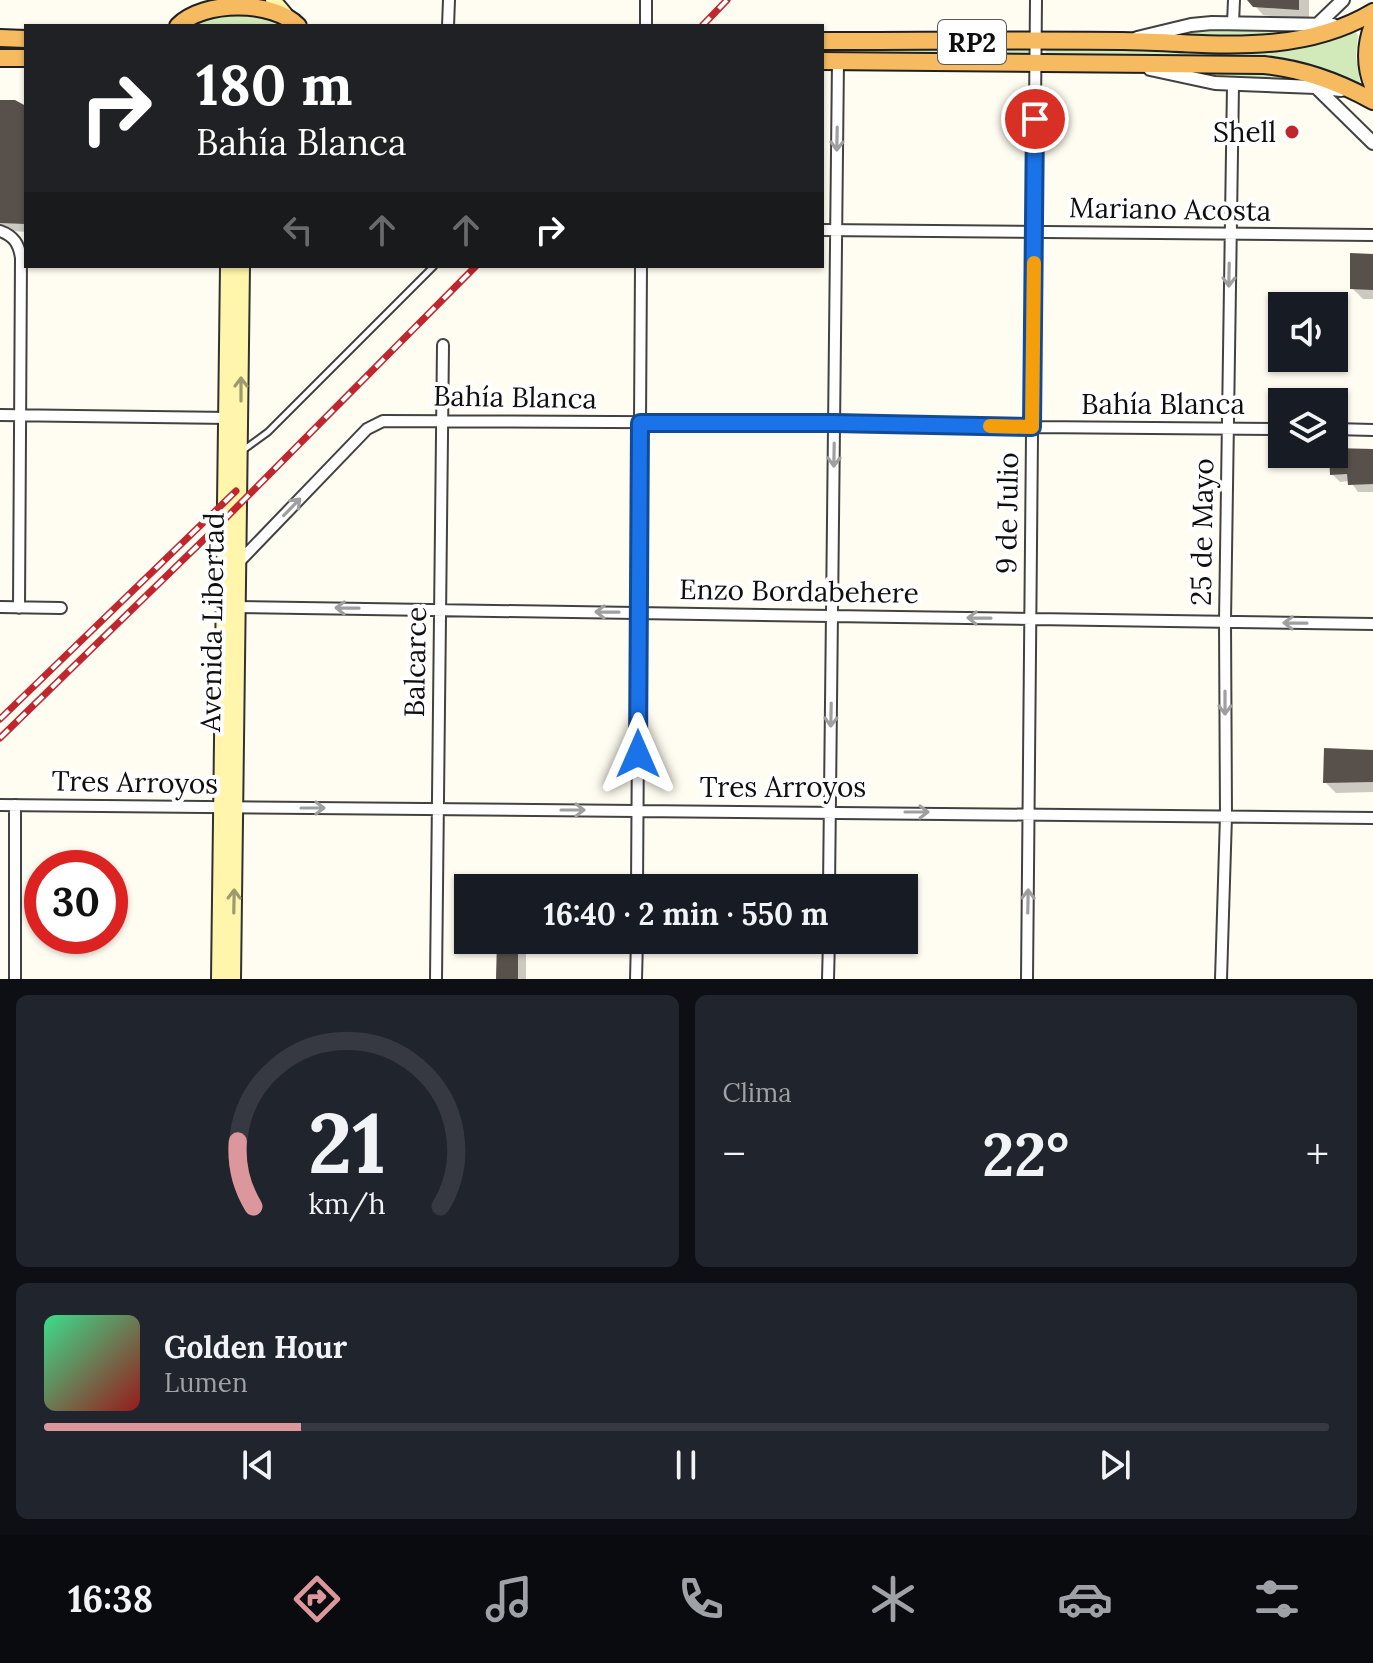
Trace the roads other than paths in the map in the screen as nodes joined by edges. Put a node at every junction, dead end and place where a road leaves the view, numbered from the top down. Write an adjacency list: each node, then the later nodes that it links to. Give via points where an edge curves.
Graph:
1 (273, 0): 9 (main road)
2 (449, 0): 13 (street)
3 (646, 0): 14 (street)
4 (1036, 0): 22 (street, 9 de Julio)
5 (1234, 0): 10 (street)
6 (1343, 0): 16 (street)
7 (1373, 12): 11 (highway, RP2)
8 (192, 13): 9 (highway, via 241,2 262,4); 12 (highway)
9 (291, 19)
10 (1233, 23): 16 (street); 20 (street, via 1191,25)
11 (1354, 23): 16 (street); 21 (highway, RP2)
12 (169, 24)
13 (448, 24)
14 (646, 24)
15 (1373, 25): 30 (highway, via 1367,52)
16 (1316, 26): 21 (highway)
17 (0, 38): 18 (highway)
18 (24, 39)
19 (824, 41): 22 (highway, RP2)
20 (1122, 41): 21 (highway, RP2); 22 (highway, RP2)
21 (1295, 41)
22 (1036, 42): 26 (street, 9 de Julio)
23 (0, 58): 24 (highway)
24 (24, 58)
25 (830, 61): 26 (highway, RP2); 36 (street, one-way to 36)
26 (1036, 62): 27 (highway, RP2); 38 (street, 9 de Julio)
27 (1123, 63): 28 (highway, RP2); 29 (street)
28 (1294, 69): 31 (highway); 32 (highway, RP2)
29 (1233, 85): 31 (street); 39 (street, 25 de Mayo)
30 (1373, 86)
31 (1316, 87): 32 (street); 34 (street)
32 (1357, 93): 33 (highway, RP2)
33 (1373, 101)
34 (1373, 143)
35 (824, 230): 36 (street, Mariano Acosta)
36 (836, 230): 38 (street, Mariano Acosta); 51 (street)
37 (0, 231): 47 (street, via 14,239 21,258)
38 (1034, 232): 39 (street, Mariano Acosta); 52 (street, 9 de Julio)
39 (1230, 234): 40 (street, Mariano Acosta); 53 (street, 25 de Mayo, one-way to 53)
40 (1373, 235)
41 (228, 268): 48 (main road, Avenida Libertad)
42 (242, 268): 48 (main road, Avenida Libertad, one-way to 42)
43 (432, 268): 57 (lane, via 268,432)
44 (641, 268): 50 (street)
45 (443, 345): 49 (street, Balcarce)
46 (0, 415): 47 (street)
47 (21, 415): 48 (street); 61 (street)
48 (234, 418): 57 (main road, Avenida Libertad); 60 (main road, Avenida Libertad)
49 (443, 420): 50 (street, Bahía Blanca); 58 (street, Bahía Blanca, one-way to 49, via 372,426 383,421); 63 (street, Balcarce)
50 (640, 423): 51 (street, Bahía Blanca); 64 (street)
51 (834, 423): 52 (street, Bahía Blanca); 65 (street, one-way to 65)
52 (1032, 427): 53 (street, Bahía Blanca); 66 (street, 9 de Julio)
53 (1227, 428): 54 (street, Bahía Blanca); 67 (street, 25 de Mayo)
54 (1268, 429)
55 (1348, 429): 56 (street)
56 (1373, 430)
57 (241, 451): 58 (main road, Avenida Libertad)
58 (238, 563): 60 (main road, Avenida Libertad)
59 (0, 607): 61 (street)
60 (231, 607): 63 (street, Enzo Bordabehere, one-way to 60); 71 (main road, Avenida Libertad)
61 (19, 608): 62 (street)
62 (61, 608)
63 (440, 609): 64 (street, Enzo Bordabehere, one-way to 63); 72 (street, Balcarce)
64 (639, 612): 65 (street, Enzo Bordabehere); 73 (street)
65 (832, 615): 66 (street, Enzo Bordabehere, one-way to 65); 74 (street, one-way to 74)
66 (1030, 618): 67 (street, Enzo Bordabehere); 75 (street, 9 de Julio)
67 (1225, 621): 68 (street, Enzo Bordabehere, one-way to 67); 76 (street, 25 de Mayo, one-way to 76)
68 (1373, 624)
69 (0, 805): 70 (street, Tres Arroyos)
70 (15, 805): 71 (street, Tres Arroyos); 82 (street)
71 (228, 807): 72 (street, Tres Arroyos, one-way to 72); 83 (main road, Avenida Libertad); 84 (main road, Avenida Libertad, one-way to 71)
72 (438, 808): 73 (street, Tres Arroyos, one-way to 73); 85 (street, Balcarce)
73 (638, 810): 74 (street, Tres Arroyos); 78 (street)
74 (830, 812): 75 (street, Tres Arroyos, one-way to 75); 79 (street)
75 (1028, 813): 76 (street, Tres Arroyos); 88 (street, 9 de Julio, one-way to 75)
76 (1226, 816): 77 (street, Tres Arroyos); 89 (street, 25 de Mayo)
77 (1373, 818)
78 (637, 874)
79 (829, 874)
80 (637, 954): 86 (street)
81 (829, 954): 87 (street)
82 (15, 979)
83 (219, 979)
84 (233, 979)
85 (436, 979)
86 (636, 979)
87 (828, 979)
88 (1027, 979)
89 (1221, 979)

